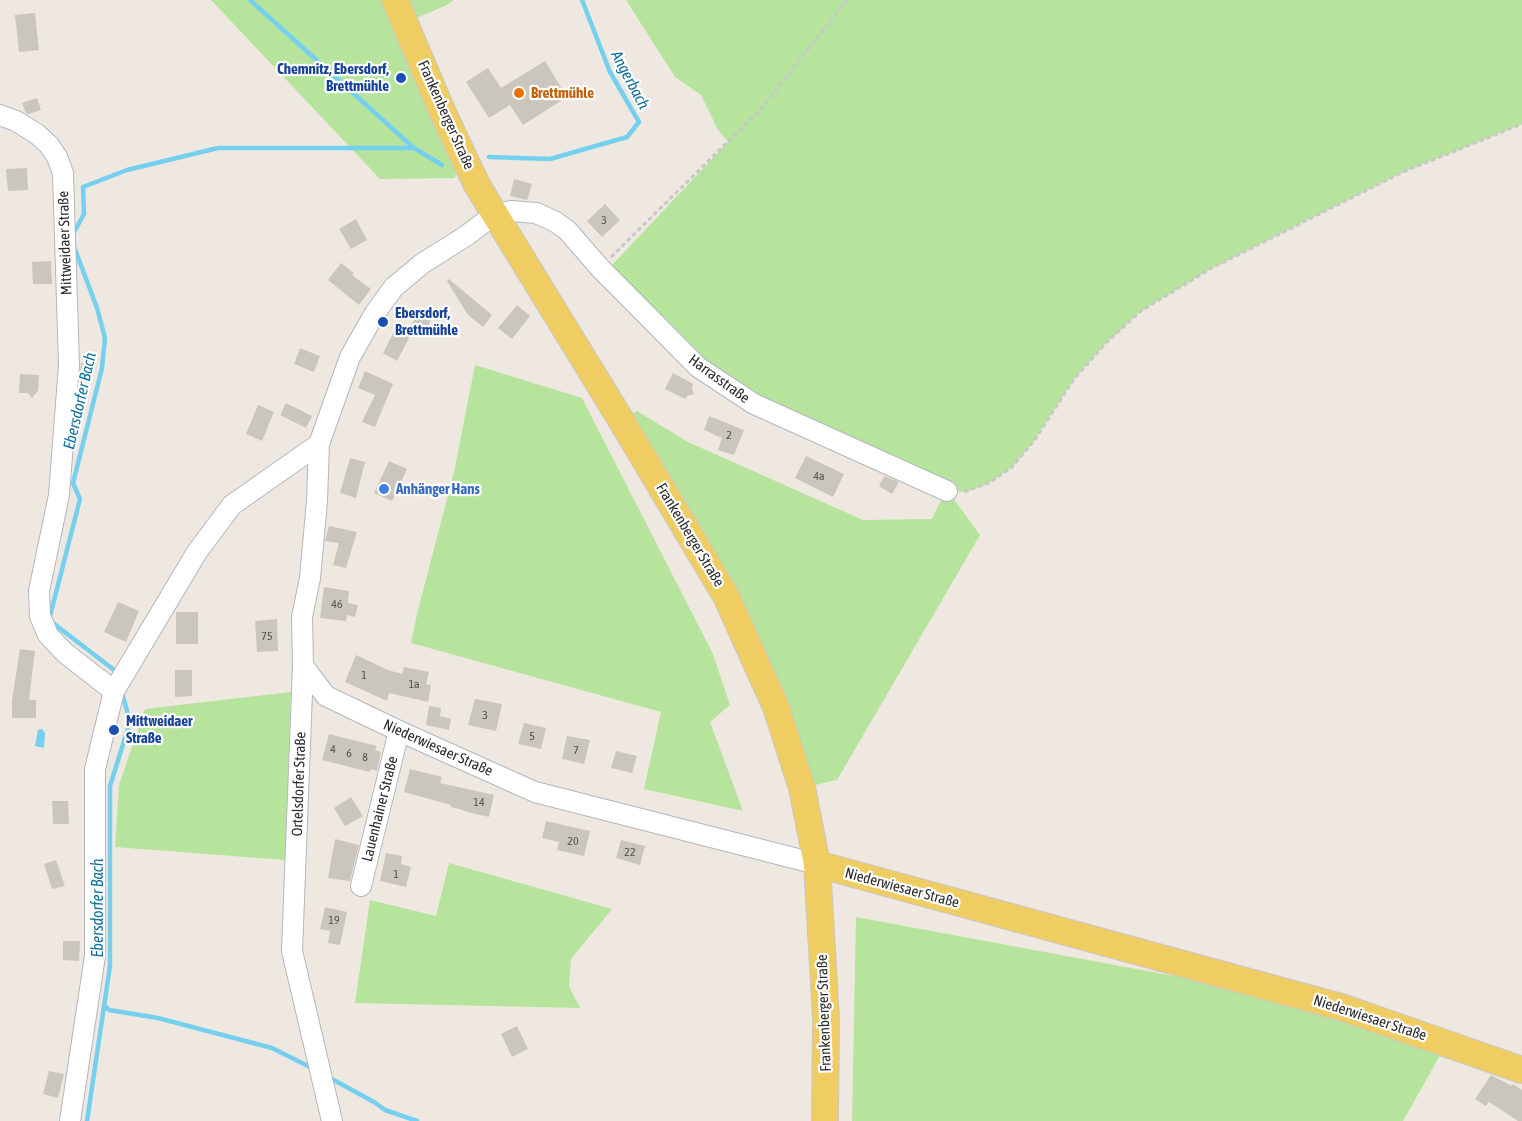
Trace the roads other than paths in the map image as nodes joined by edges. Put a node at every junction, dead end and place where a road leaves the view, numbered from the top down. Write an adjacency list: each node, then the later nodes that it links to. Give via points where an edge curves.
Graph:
1 (395, 0): 3 (main road, Frankenberger Straße, via 460,149)
2 (0, 115): 7 (street, Mittweidaer Straße, via 16,121 49,145 63,173 69,365 59,495 39,591 40,616 48,635 65,653)
3 (495, 214): 4 (street, via 394,287 350,357); 5 (street, Harrasstraße, via 536,213 567,230 698,367 754,404); 9 (main road, Frankenberger Straße, via 726,596 776,707 802,788)
4 (320, 444): 6 (street, Ortelsdorfer Straße, via 310,578 302,617); 7 (street, via 232,505 197,552)
5 (947, 490)
6 (303, 666): 8 (street, Niederwiesaer Straße, via 326,696); 13 (street, Ortelsdorfer Straße, via 292,951)
7 (114, 691): 12 (street, via 95,769 95,956)
8 (399, 731): 9 (street, Niederwiesaer Straße, via 535,792); 10 (street, Lauenhainer Straße)
9 (817, 864): 11 (main road, Niederwiesaer Straße, via 1341,1007); 14 (main road, Frankenberger Straße, via 826,1018)
10 (361, 886)
11 (1522, 1070)
12 (70, 1121)
13 (332, 1121)
14 (825, 1121)

